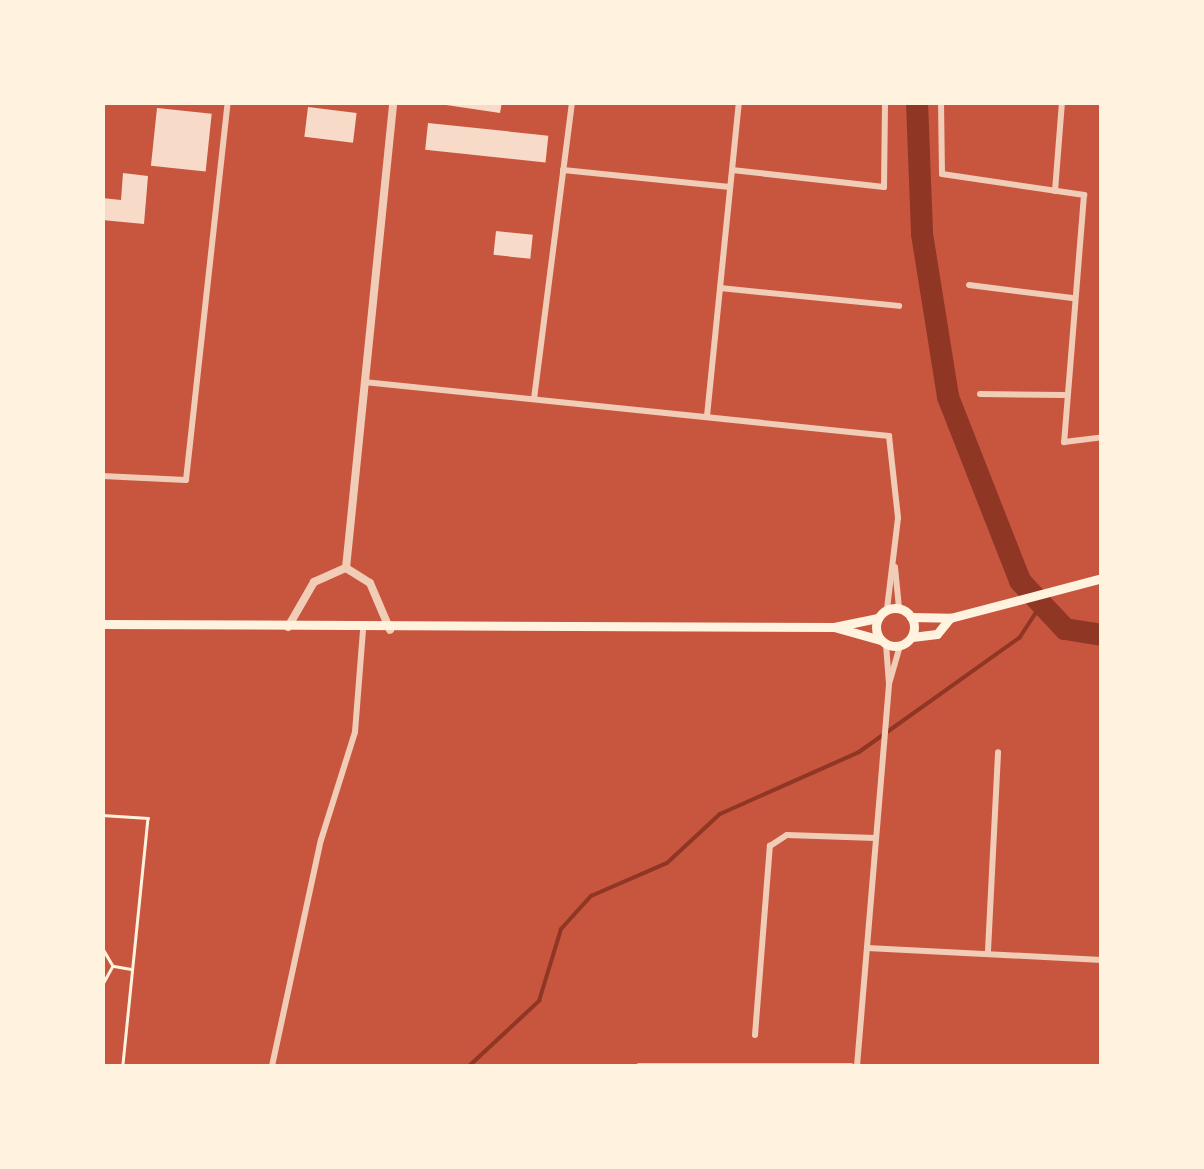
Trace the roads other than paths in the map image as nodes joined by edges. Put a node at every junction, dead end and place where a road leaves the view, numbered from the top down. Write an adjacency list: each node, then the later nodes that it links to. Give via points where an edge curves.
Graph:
1 (228, 102): 22 (street, via 191,466 186,480)
2 (572, 102): 8 (street)
3 (739, 102): 9 (street)
4 (886, 102): 9 (street, via 884,187)
5 (941, 102): 11 (street, via 942,174)
6 (1062, 102): 11 (street)
7 (392, 103): 16 (street)
8 (563, 170): 10 (street); 19 (street)
9 (732, 170): 10 (street)
10 (730, 187): 13 (street)
11 (1055, 191): 14 (street, via 1084,195)
12 (969, 285): 14 (street)
13 (720, 288): 15 (street); 20 (street)
14 (1072, 298): 18 (street)
15 (899, 306)
16 (362, 382): 19 (street); 24 (street)
17 (980, 394): 18 (street)
18 (1064, 395): 21 (street, via 1064,442)
19 (534, 399): 20 (street)
20 (707, 416): 23 (street, via 893,439)
21 (1102, 437)
22 (102, 476)
23 (894, 566): 26 (street); 27 (street)
24 (346, 568): 32 (street, via 314,582); 35 (street, via 370,582)
25 (1102, 578): 30 (main road)
26 (899, 608): 27 (main road); 28 (main road)
27 (887, 609): 29 (main road)
28 (911, 616): 30 (main road); 36 (main road)
29 (878, 618): 33 (main road); 37 (main road)
30 (950, 618): 36 (main road, via 938,634)
31 (102, 624): 32 (main road)
32 (288, 626): 34 (main road)
33 (834, 627): 35 (main road); 37 (main road)
34 (362, 630): 35 (main road); 46 (street, via 355,732 321,840)
35 (390, 630)
36 (912, 637): 38 (main road)
37 (883, 642): 38 (main road); 39 (street)
38 (900, 646): 39 (street)
39 (889, 684): 41 (street)
40 (998, 752): 43 (street)
41 (875, 838): 42 (street); 45 (street, via 786,835 770,846)
42 (867, 948): 43 (street); 48 (street)
43 (988, 951): 44 (street)
44 (1102, 960)
45 (754, 1035)
46 (272, 1066)
47 (639, 1066): 48 (street)
48 (854, 1066)

